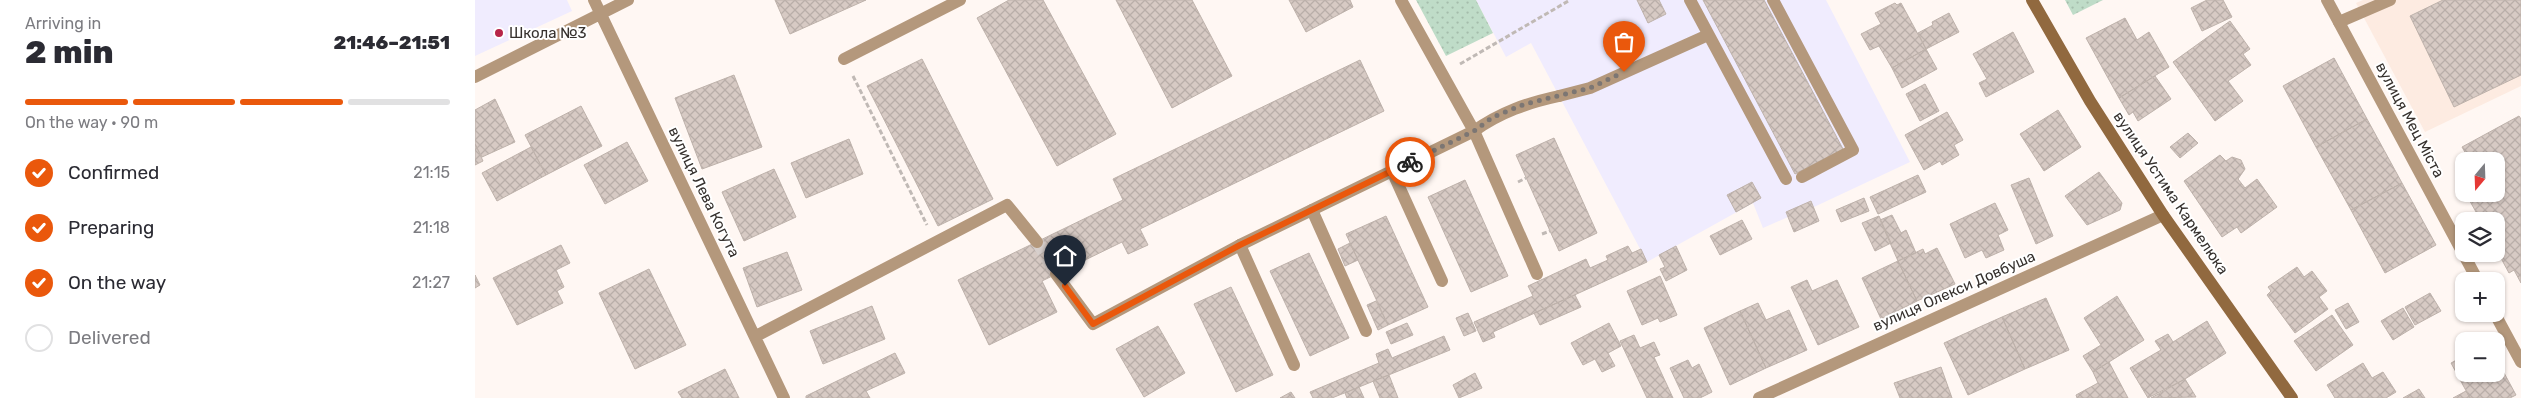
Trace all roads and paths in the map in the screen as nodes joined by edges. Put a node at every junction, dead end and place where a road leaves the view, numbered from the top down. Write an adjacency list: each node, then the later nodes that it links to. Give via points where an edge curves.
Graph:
1 (594, 0): 11 (street, вулиця Лева Когута)
2 (628, 0): 11 (street)
3 (960, 0): 14 (street)
4 (1401, 0): 15 (street)
5 (1570, 0): 15 (path)
6 (1690, 0): 13 (street)
7 (1773, 0): 19 (street, via 1853,150)
8 (2032, 0): 22 (street, вулиця Устима Кармелюка, via 2090,101)
9 (2327, 0): 12 (street, вулиця Мец Міста)
10 (2390, 0): 12 (street)
11 (600, 14): 16 (street); 32 (street, вулиця Лева Когута)
12 (2339, 22): 26 (street, вулиця Мец Міста)
13 (1709, 35): 17 (street, via 1590,88 1525,104 1493,117); 20 (street)
14 (844, 59): 23 (path)
15 (1442, 74): 17 (street)
16 (475, 78)
17 (1474, 131): 18 (street); 28 (street)
18 (1392, 172): 21 (street); 29 (street)
19 (1802, 177)
20 (1785, 178)
21 (1312, 210): 25 (street); 31 (street)
22 (2163, 215): 36 (street, вулиця Олекси Довбуша); 37 (street, вулиця Устима Кармелюка)
23 (936, 241): 24 (street, via 1007,205); 32 (street)
24 (1037, 242)
25 (1240, 245): 27 (street, via 1093,324); 34 (street)
26 (2473, 272)
27 (1056, 274)
28 (1537, 274)
29 (1441, 281)
30 (2499, 322): 33 (street)
31 (1366, 331)
32 (756, 336): 35 (street, вулиця Лева Когута)
33 (2521, 362)
34 (1294, 365)
35 (784, 398)
36 (1759, 398)
37 (2293, 398)

